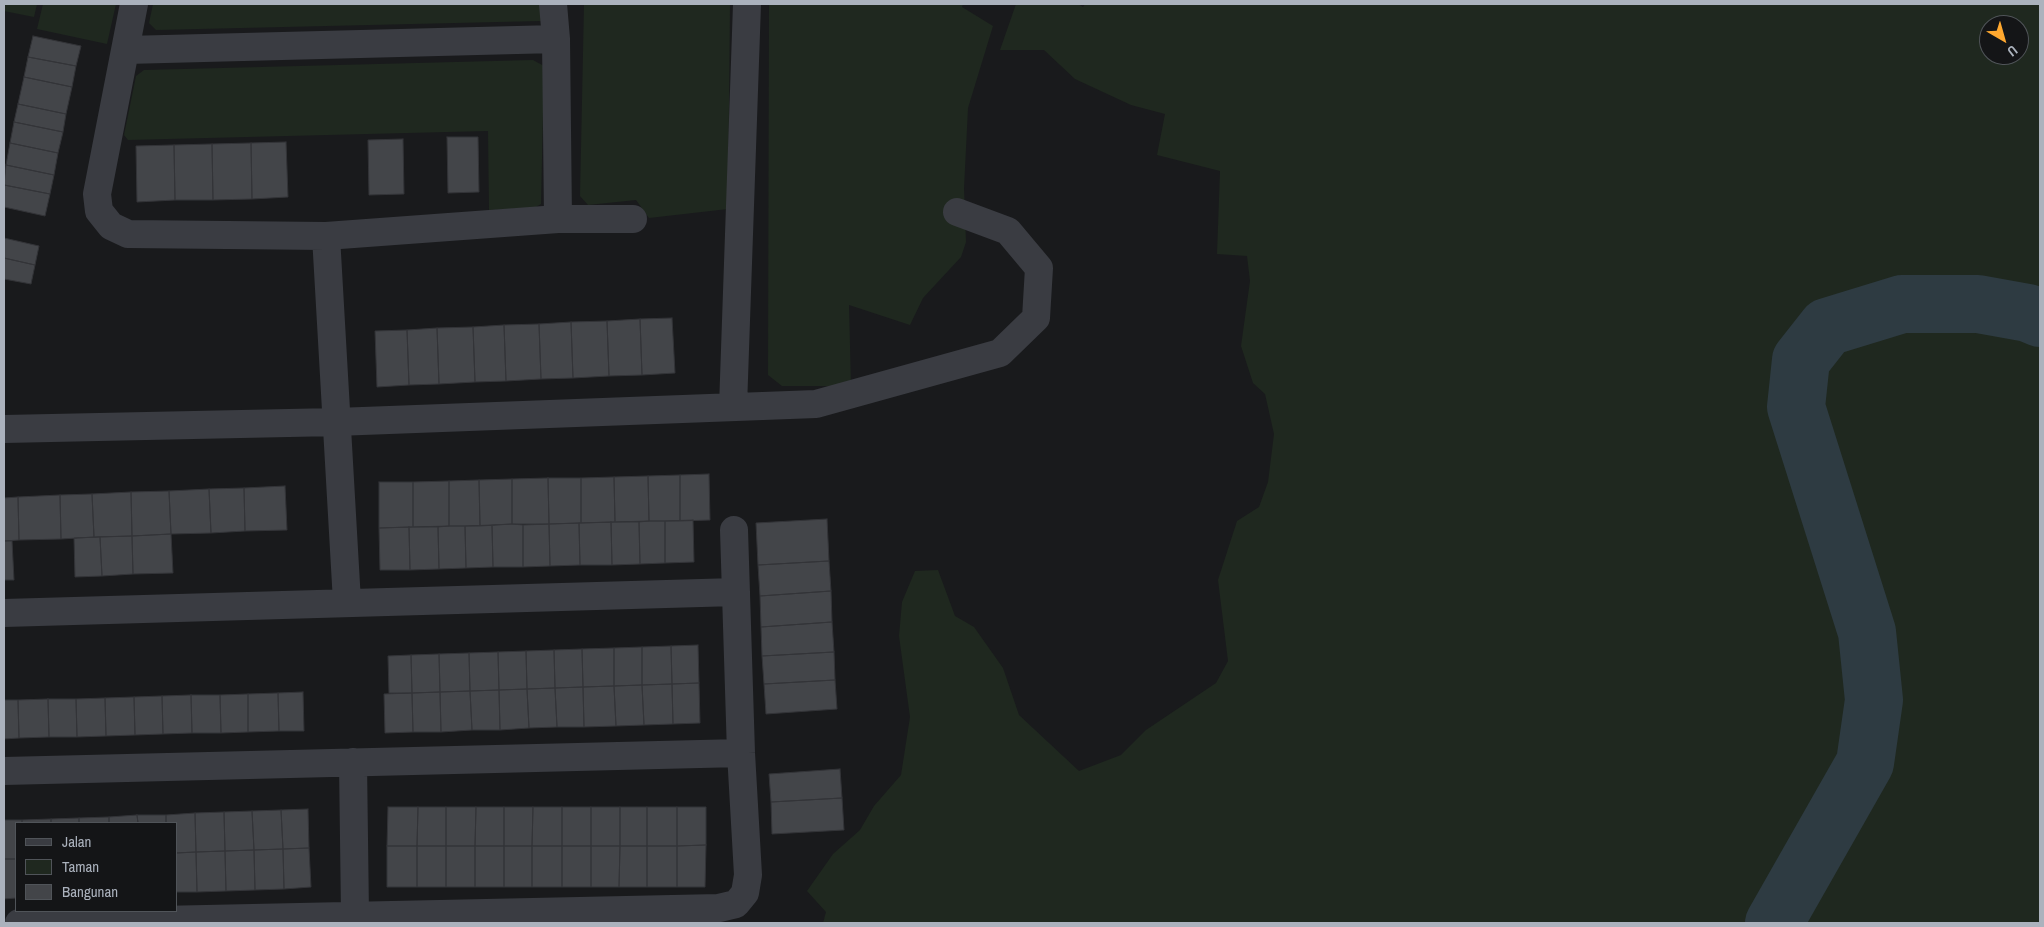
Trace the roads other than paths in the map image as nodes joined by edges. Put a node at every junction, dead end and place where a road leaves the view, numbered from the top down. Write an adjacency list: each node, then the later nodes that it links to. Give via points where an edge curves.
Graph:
1 (134, 4): 5 (street)
2 (553, 4): 4 (street)
3 (747, 4): 10 (street)
4 (556, 39): 5 (street); 7 (street)
5 (126, 50): 9 (street, via 97,194 100,211 111,226 128,234)
6 (957, 212): 10 (street, via 1008,231 1039,268 1036,318 1000,353 816,404)
7 (558, 219): 8 (street); 9 (street)
8 (633, 219)
9 (326, 236): 11 (street)
10 (733, 407): 11 (street)
11 (336, 422): 12 (street); 15 (street)
12 (4, 429)
13 (734, 530): 14 (street)
14 (736, 592): 15 (street); 17 (street)
15 (346, 602): 16 (street)
16 (4, 613)
17 (742, 753): 18 (street); 20 (street, via 748,875 746,893 736,904 719,908)
18 (353, 762): 19 (street); 20 (street)
19 (4, 770)
20 (355, 915): 21 (street)
21 (19, 923)

